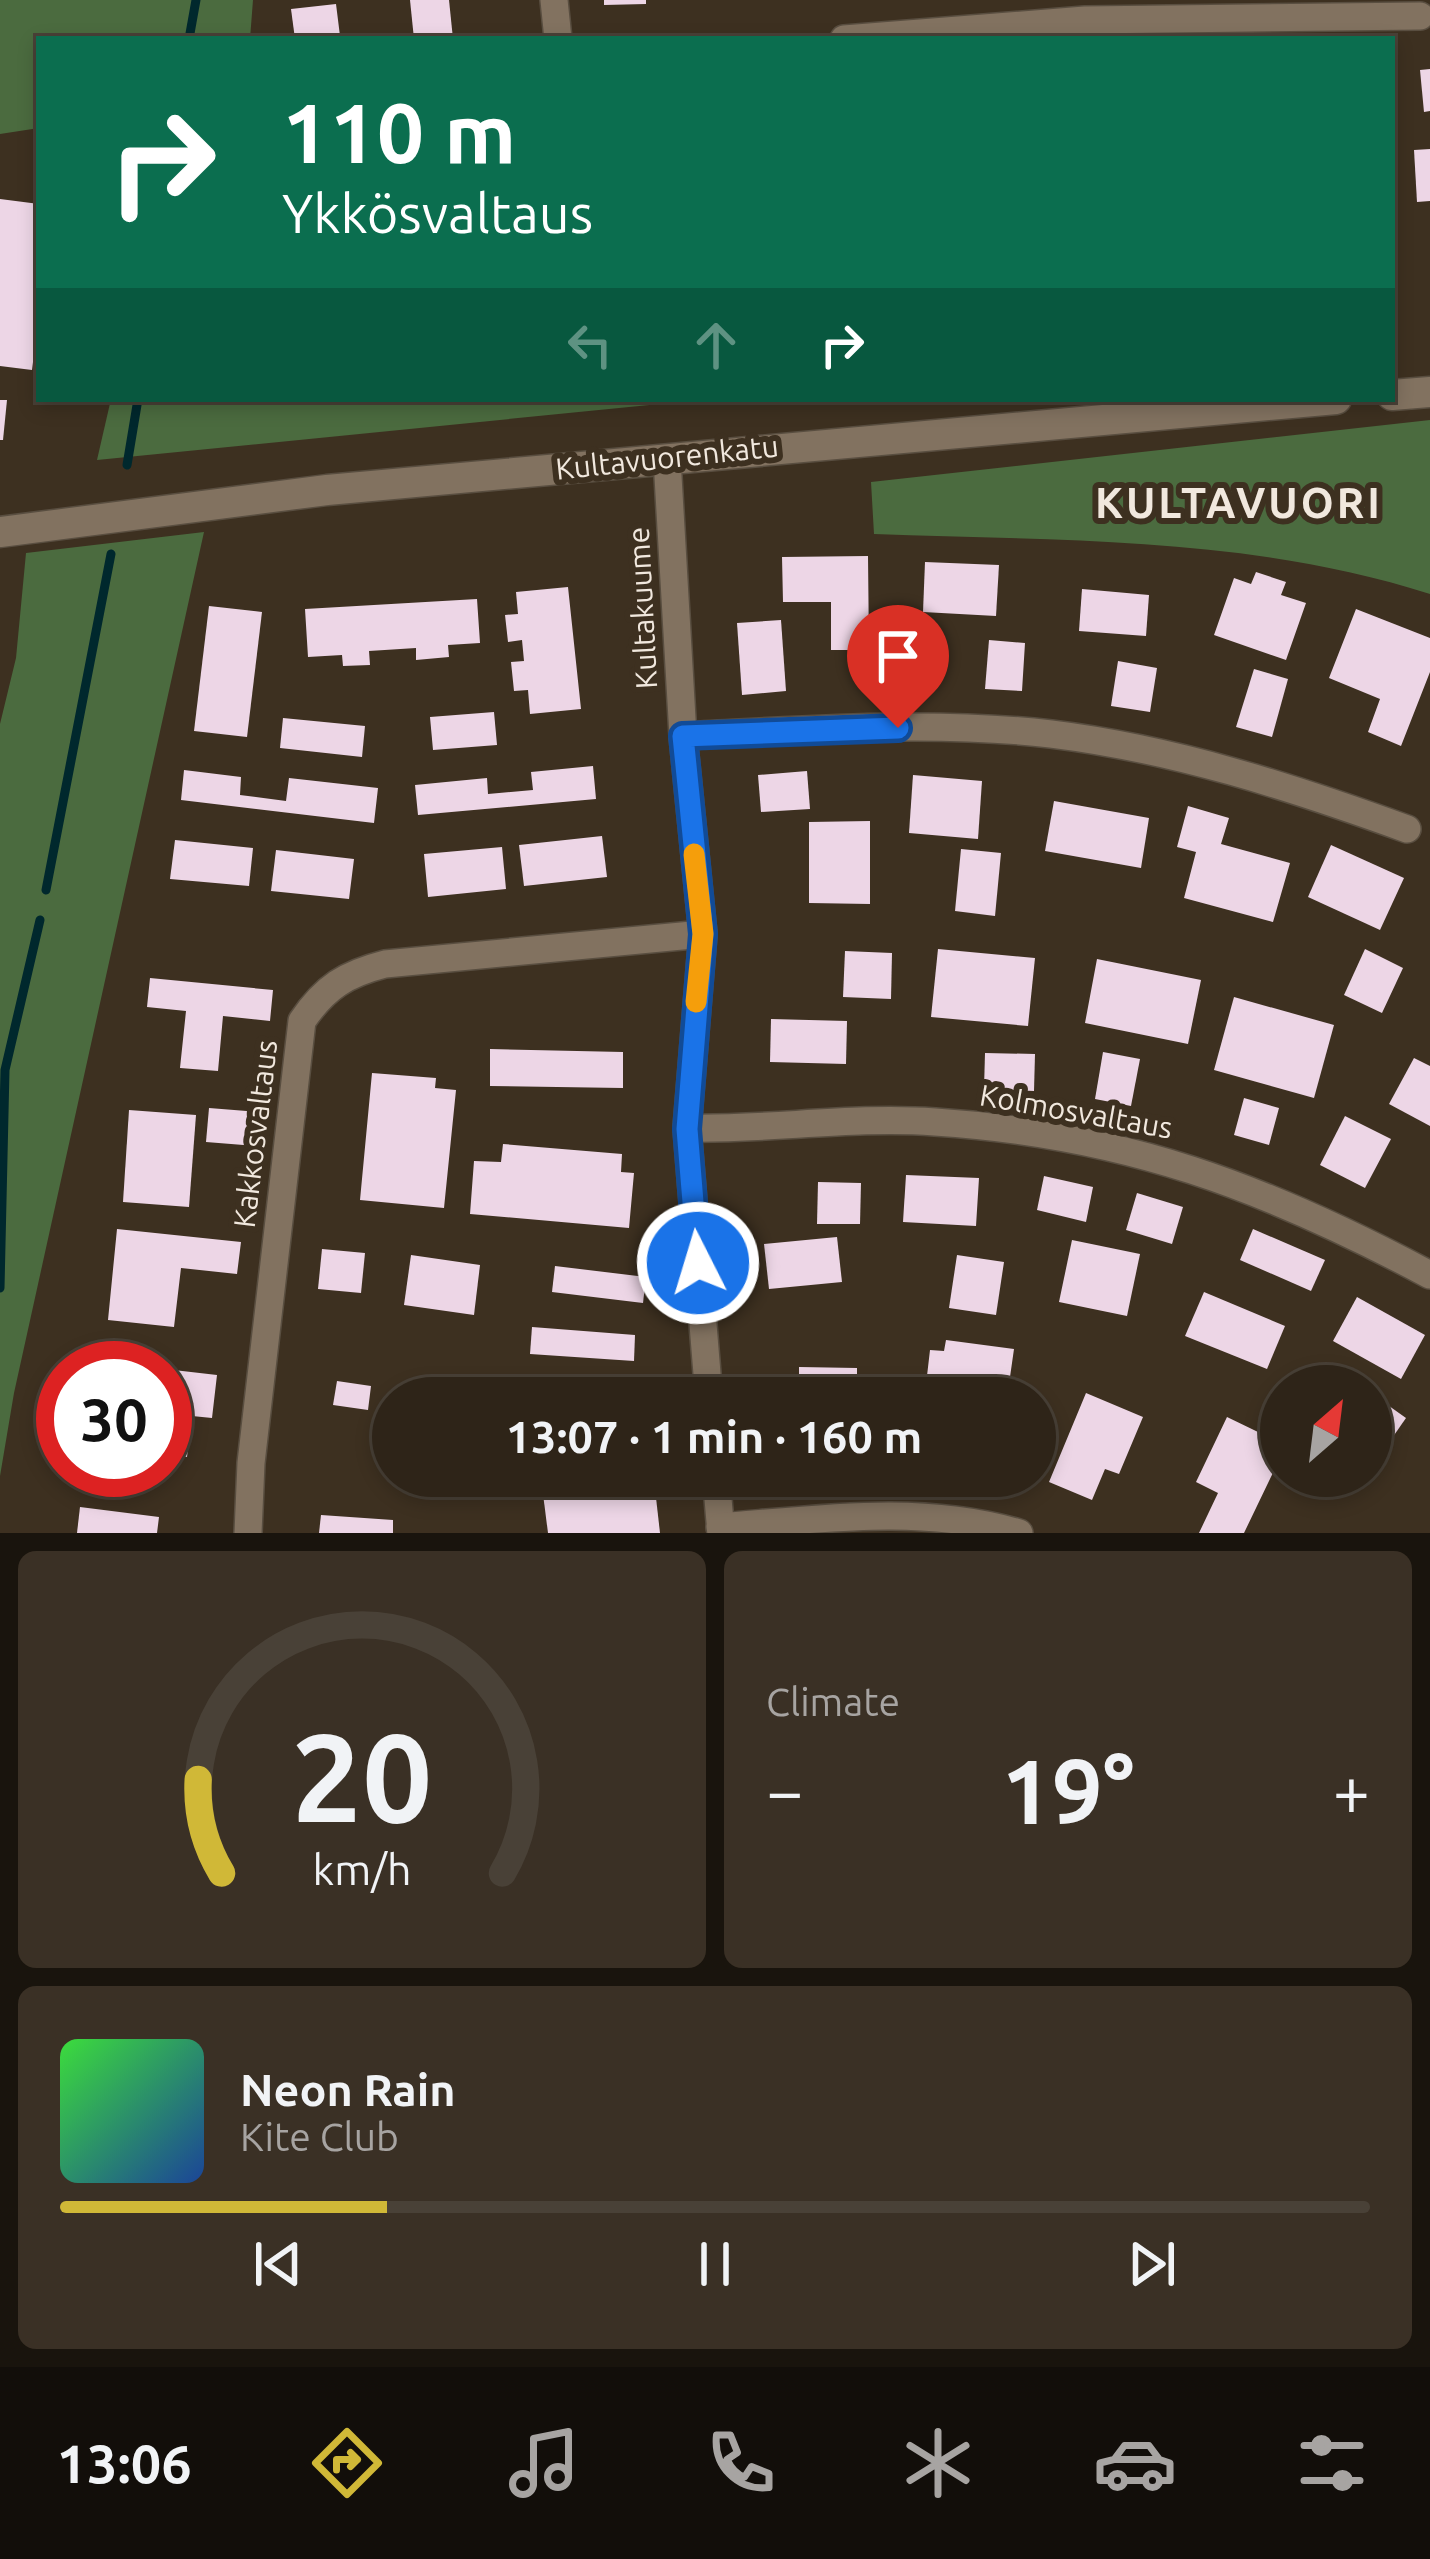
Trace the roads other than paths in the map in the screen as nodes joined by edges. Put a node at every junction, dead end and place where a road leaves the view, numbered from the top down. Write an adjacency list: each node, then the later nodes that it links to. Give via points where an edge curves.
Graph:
1 (554, 0): 4 (street)
2 (1420, 16): 3 (street)
3 (1085, 20): 5 (street)
4 (558, 36)
5 (882, 36)
6 (1430, 392): 7 (street)
7 (1395, 394)
8 (1255, 402): 9 (street, Kultavuorenkatu)
9 (1120, 407): 10 (street, Kultavuorenkatu)
10 (668, 459): 11 (street, Kultavuorenkatu, via 326,490); 12 (street, Kultakuume)
11 (0, 532)
12 (683, 736): 13 (street, via 891,728 1052,734 1196,761); 14 (street, Kultakuume)
13 (1407, 829)
14 (703, 934): 15 (street, Kultakuume); 20 (street, Kakkosvaltaus, via 386,964 350,973 320,993 302,1021)
15 (687, 1129): 16 (street, Kolmosvaltaus, via 933,1121 1129,1151 1202,1169); 17 (street, Kultakuume)
16 (1430, 1275)
17 (707, 1377)
18 (718, 1497): 19 (street)
19 (720, 1530): 21 (street, via 856,1516 932,1517)
20 (248, 1533)
21 (1018, 1533)

